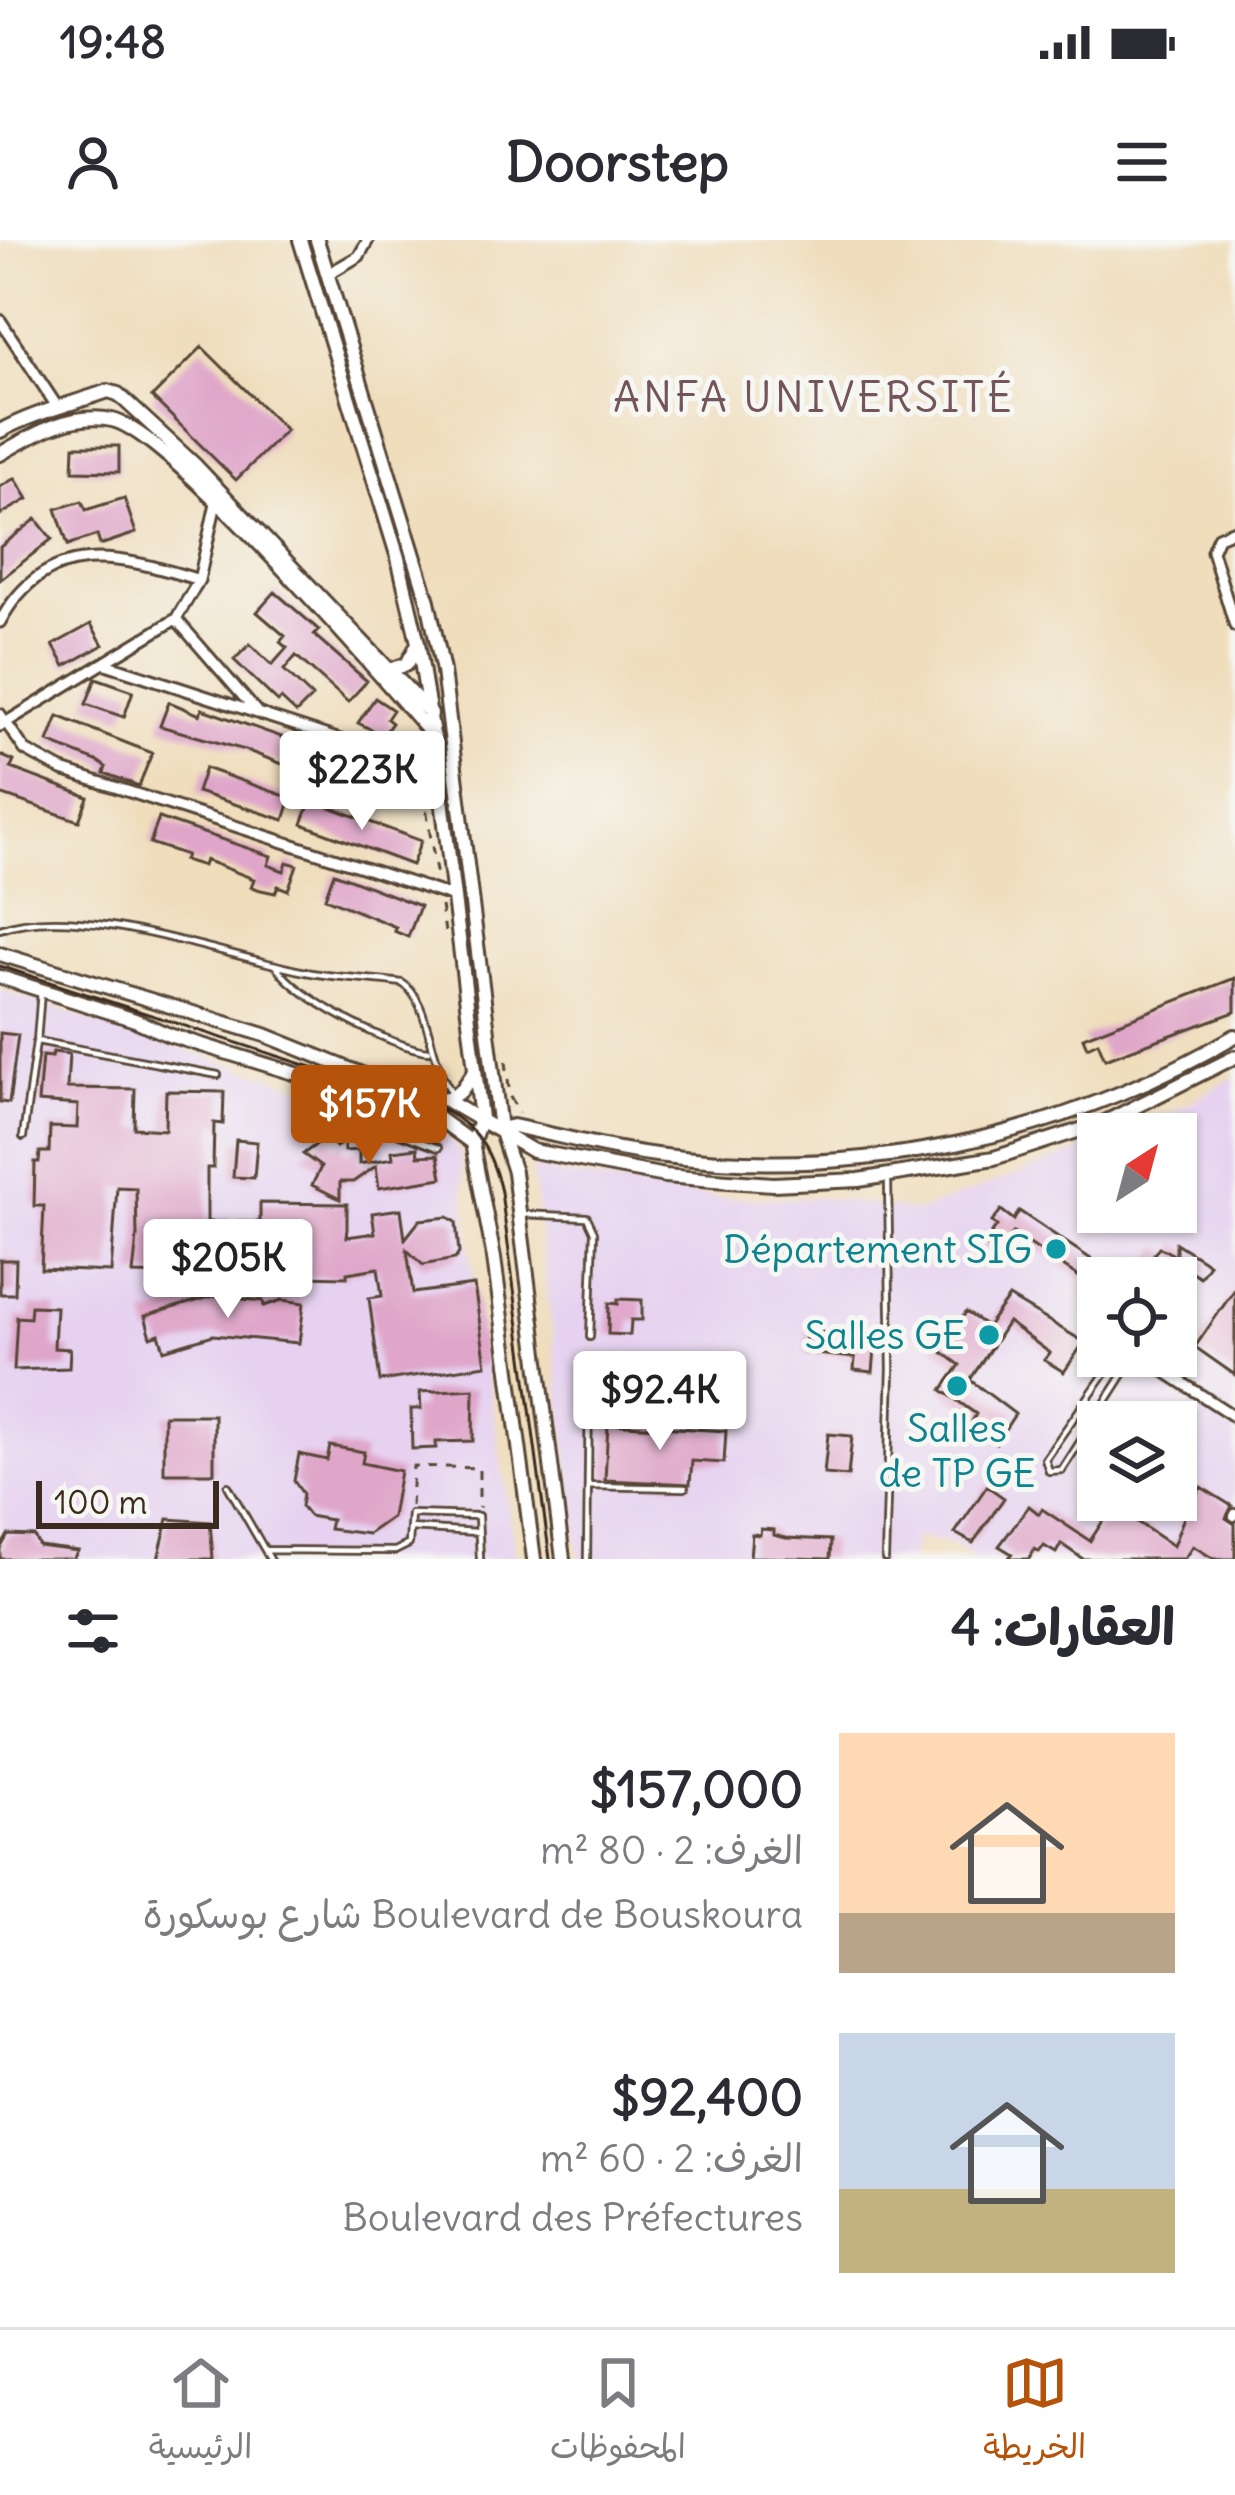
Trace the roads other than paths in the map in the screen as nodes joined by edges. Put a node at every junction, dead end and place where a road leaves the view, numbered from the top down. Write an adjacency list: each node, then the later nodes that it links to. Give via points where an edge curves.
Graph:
1 (300, 240): 4 (street)
2 (317, 240): 5 (street)
3 (368, 240): 5 (street, via 359,256)
4 (309, 269): 5 (street); 21 (street)
5 (326, 269): 26 (street, via 428,602)
6 (0, 320): 9 (street)
7 (95, 398): 8 (street, via 113,391); 9 (street); 10 (street)
8 (123, 403): 10 (street); 23 (street, via 194,464)
9 (56, 405): 11 (street)
10 (108, 420): 12 (street, via 48,428); 13 (street, via 169,457)
11 (0, 431)
12 (0, 454)
13 (217, 503): 15 (street); 28 (street)
14 (1235, 530): 20 (street, via 1212,547)
15 (199, 580): 17 (street, via 96,557 42,574); 18 (street)
16 (0, 602): 17 (street)
17 (13, 602): 19 (street)
18 (176, 619): 22 (street); 25 (street)
19 (0, 622)
20 (1235, 626)
21 (418, 643): 23 (street, via 406,664); 24 (street)
22 (106, 664): 25 (street); 27 (street)
23 (390, 670): 24 (street)
24 (430, 713): 26 (street); 28 (street)
25 (260, 715): 30 (street)
26 (448, 718): 29 (street)
27 (2, 721): 31 (street, via 25,750 62,770)
28 (434, 738): 29 (street); 30 (street)
29 (452, 743): 46 (street)
30 (439, 772): 31 (street)
31 (447, 896): 41 (street)
32 (0, 929): 34 (lane, via 108,926)
33 (0, 954): 43 (street)
34 (276, 965): 39 (lane, via 295,987 389,1040); 39 (lane, via 407,986)
35 (0, 977): 36 (street)
36 (41, 991): 38 (lane); 44 (street)
37 (1235, 1036): 46 (street, via 1049,1122 902,1155 702,1160)
38 (37, 1041): 42 (lane); 47 (lane)
39 (432, 1051): 43 (lane)
40 (1235, 1057): 52 (street, via 1060,1139)
41 (475, 1070): 43 (street); 45 (street)
42 (218, 1076)
43 (450, 1098): 45 (street)
44 (393, 1103): 48 (street, via 441,1118); 49 (lane, via 389,1130)
45 (482, 1118): 46 (street); 48 (street)
46 (500, 1129): 50 (street); 51 (street)
47 (23, 1137)
48 (472, 1143): 68 (street)
49 (437, 1148)
50 (533, 1150): 51 (street); 52 (street, via 714,1180)
51 (514, 1172): 53 (street)
52 (888, 1177): 71 (lane)
53 (520, 1214): 54 (lane, via 587,1217 594,1232); 69 (street)
54 (590, 1337)
55 (1103, 1377): 56 (lane, via 1046,1459 1049,1471 1061,1470)
56 (1124, 1377)
57 (1171, 1377): 59 (street)
58 (676, 1384): 61 (lane, via 593,1381)
59 (1235, 1417)
60 (228, 1486): 65 (lane)
61 (589, 1486): 62 (lane); 70 (lane)
62 (685, 1488)
63 (410, 1528): 64 (lane); 64 (lane, via 411,1514 478,1516); 65 (lane, via 409,1544 395,1551)
64 (479, 1533): 67 (lane)
65 (265, 1550): 66 (lane)
66 (270, 1559)
67 (479, 1559)
68 (534, 1559)
69 (563, 1559)
70 (587, 1559)
71 (885, 1559)

